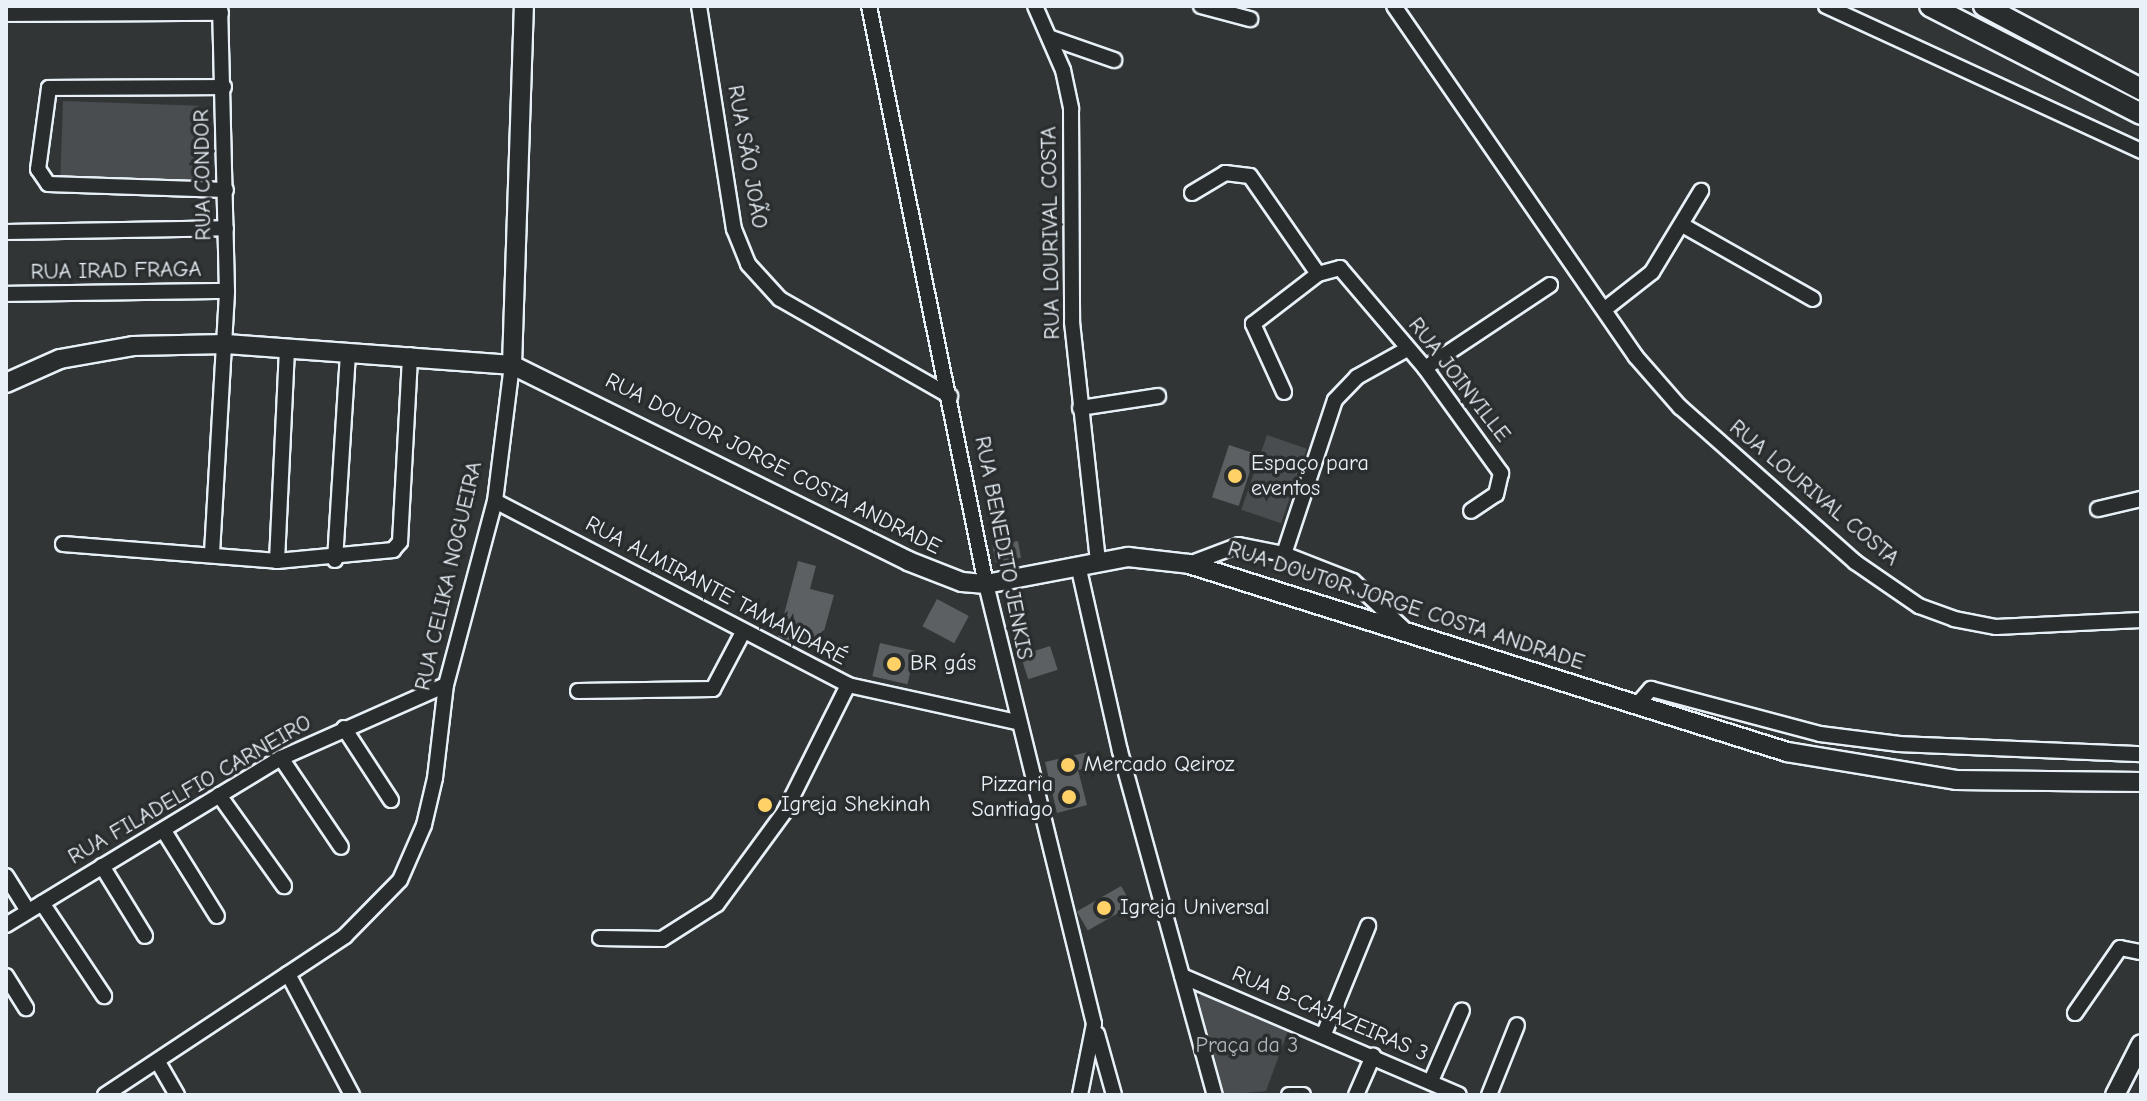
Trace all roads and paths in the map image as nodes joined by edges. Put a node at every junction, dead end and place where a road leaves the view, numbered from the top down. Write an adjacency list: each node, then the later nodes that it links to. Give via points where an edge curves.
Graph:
1 (524, 6): 36 (main road, RUA CELIKA NOGUEIRA)
2 (699, 6): 40 (street, RUA SÃO JOÃO, via 734,229 748,264 780,299)
3 (869, 6): 40 (street, RUA BENEDITO JENKIS)
4 (1035, 6): 13 (street, RUA LOURIVAL COSTA)
5 (1201, 6): 12 (street)
6 (1394, 6): 30 (street, RUA LOURIVAL COSTA)
7 (1826, 6): 18 (street)
8 (1930, 6): 17 (highway)
9 (1984, 6): 16 (highway)
10 (220, 10): 11 (street); 15 (street, RUA CONDOR)
11 (6, 14)
12 (1250, 19)
13 (1051, 38): 14 (street); 42 (street, RUA LOURIVAL COSTA, via 1071,109 1070,271)
14 (1114, 60)
15 (224, 87): 19 (street, RUA CONDOR); 19 (street, via 49,88 38,169 48,184)
16 (2141, 89)
17 (2141, 114)
18 (2141, 151)
19 (226, 190): 23 (street, RUA CONDOR)
20 (1701, 191): 22 (street)
21 (1192, 193): 25 (street, via 1225,173 1250,176)
22 (1684, 226): 29 (street); 30 (street, via 1652,272)
23 (226, 228): 24 (street); 27 (street, RUA CONDOR)
24 (6, 232)
25 (1318, 274): 33 (street, RUA JOINVILLE, via 1333,268 1347,274); 39 (street, via 1253,324)
26 (1550, 285): 37 (street)
27 (227, 291): 28 (street, RUA IRAD FRAGA); 31 (street, RUA CONDOR)
28 (6, 294)
29 (1813, 299)
30 (1605, 309): 56 (street, RUA LOURIVAL COSTA, via 1636,357 1680,407 1855,562 1919,606 1996,627)
31 (226, 344): 32 (main road, RUA DOUTOR JORGE COSTA ANDRADE); 38 (main road, RUA DOUTOR JORGE COSTA ANDRADE, via 94,351); 48 (street, RUA CONDOR)
32 (287, 348): 34 (main road, RUA DOUTOR JORGE COSTA ANDRADE); 51 (street)
33 (1407, 349): 37 (street, RUA JOINVILLE); 49 (street, via 1357,377 1335,400)
34 (348, 352): 35 (main road, RUA DOUTOR JORGE COSTA ANDRADE); 50 (street)
35 (410, 355): 36 (main road, RUA DOUTOR JORGE COSTA ANDRADE); 50 (street, via 400,542 393,550)
36 (512, 365): 44 (street, RUA CELIKA NOGUEIRA); 55 (main road, RUA DOUTOR JORGE COSTA ANDRADE, via 908,561)
37 (1425, 368): 46 (street, RUA JOINVILLE, via 1501,473 1496,494)
38 (6, 383)
39 (1284, 392)
40 (950, 396): 55 (street, RUA BENEDITO JENKIS)
41 (1158, 396): 42 (street)
42 (1080, 408): 52 (street, RUA LOURIVAL COSTA)
43 (2141, 499): 45 (street)
44 (495, 501): 58 (street, RUA ALMIRANTE TAMANDARÉ); 59 (street, RUA CELIKA NOGUEIRA)
45 (2098, 509)
46 (1471, 511)
47 (63, 544): 48 (street)
48 (212, 553): 51 (street)
49 (1284, 554): 53 (street, via 1239,545); 57 (street, via 1353,581)
50 (335, 560): 51 (street)
51 (277, 561)
52 (1098, 562): 53 (main road, RUA DOUTOR JORGE COSTA ANDRADE, via 1150,558); 54 (main road, RUA DOUTOR JORGE COSTA ANDRADE)
53 (1189, 564): 57 (main road, RUA DOUTOR JORGE COSTA ANDRADE)
54 (1078, 565): 55 (main road, RUA DOUTOR JORGE COSTA ANDRADE); 87 (street, via 1120,751)
55 (986, 584): 63 (street, RUA BENEDITO JENKIS)
56 (2141, 620)
57 (1406, 631): 62 (main road, RUA DOUTOR JORGE COSTA ANDRADE)
58 (742, 634): 60 (street, RUA ALMIRANTE TAMANDARÉ); 61 (street, via 713,689)
59 (446, 685): 64 (street, RUA FILADELFIO CARNEIRO); 85 (street, RUA CELIKA NOGUEIRA, via 430,802 400,880 345,936)
60 (848, 685): 63 (street, RUA ALMIRANTE TAMANDARÉ); 83 (street, via 758,854 717,904 677,931 645,942)
61 (578, 691)
62 (1636, 706): 65 (street, via 1651,689 1820,734 1899,744); 68 (main road, RUA DOUTOR JORGE COSTA ANDRADE, via 1787,752 1869,768 1956,780)
63 (1016, 722): 92 (street, RUA BENEDITO JENKIS)
64 (344, 728): 66 (street, RUA FILADELFIO CARNEIRO); 71 (street)
65 (2141, 754)
66 (281, 758): 70 (street, RUA FILADELFIO CARNEIRO); 73 (street)
67 (2141, 774): 68 (main road, RUA DOUTOR JORGE COSTA ANDRADE)
68 (2121, 779): 69 (main road, RUA DOUTOR JORGE COSTA ANDRADE)
69 (2141, 782)
70 (219, 795): 72 (street, RUA FILADELFIO CARNEIRO); 76 (street)
71 (391, 800)
72 (164, 831): 74 (street, RUA FILADELFIO CARNEIRO); 79 (street)
73 (341, 847)
74 (102, 866): 77 (street, RUA FILADELFIO CARNEIRO); 82 (street)
75 (6, 876): 78 (street)
76 (284, 886)
77 (42, 903): 78 (street, RUA FILADELFIO CARNEIRO); 88 (street)
78 (28, 911): 80 (street, RUA FILADELFIO CARNEIRO)
79 (217, 916)
80 (6, 925)
81 (1368, 926): 94 (street)
82 (145, 936)
83 (600, 938)
84 (2141, 952): 91 (street, via 2120,948)
85 (288, 974): 97 (street, RUA CELIKA NOGUEIRA); 102 (street)
86 (6, 976): 89 (street)
87 (1182, 976): 94 (street, RUA B-CAJAZEIRAS 3); 105 (street)
88 (104, 996)
89 (26, 1008)
90 (1462, 1010): 98 (street)
91 (2075, 1013)
92 (1094, 1024): 103 (street, RUA BENEDITO JENKIS); 104 (street)
93 (1517, 1025): 107 (street)
94 (1324, 1034): 96 (street, RUA B-CAJAZEIRAS 3)
95 (2141, 1044): 108 (main road)
96 (1373, 1056): 98 (street, RUA B-CAJAZEIRAS 3); 106 (street)
97 (158, 1062): 100 (street, RUA CELIKA NOGUEIRA); 101 (street)
98 (1431, 1081): 99 (street, RUA B-CAJAZEIRAS 3)
99 (1455, 1094)
100 (105, 1095)
101 (177, 1095)
102 (352, 1095)
103 (1080, 1095)
104 (1114, 1095)
105 (1215, 1095)
106 (1356, 1095)
107 (1489, 1095)
108 (2115, 1095)

